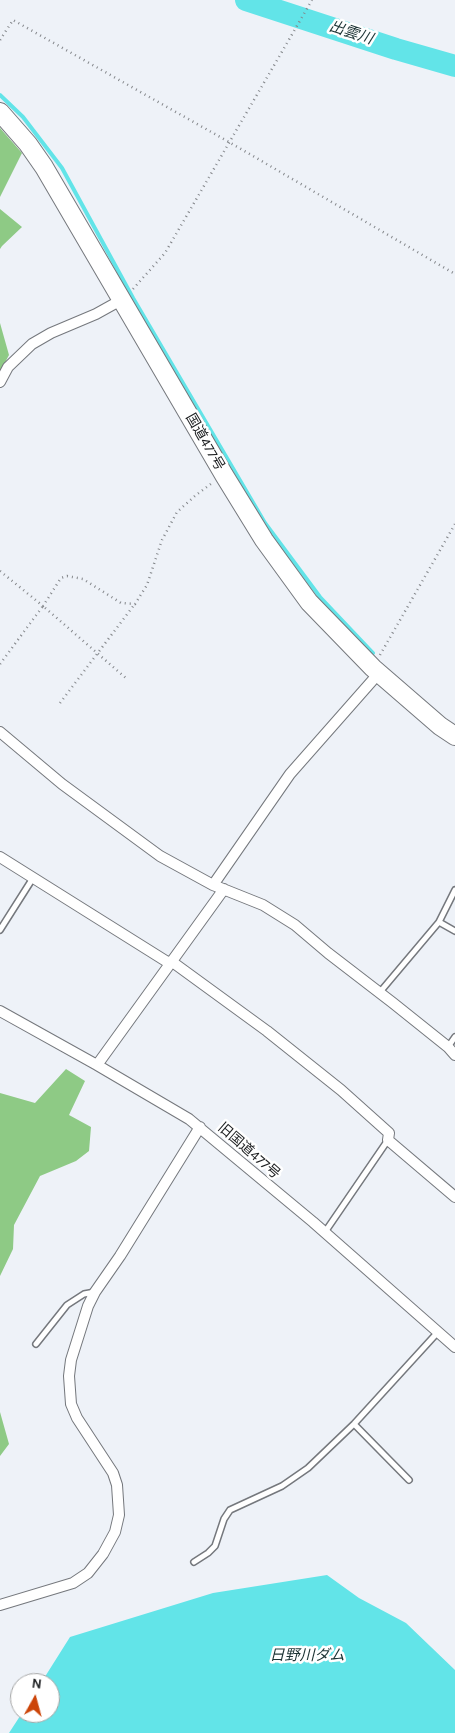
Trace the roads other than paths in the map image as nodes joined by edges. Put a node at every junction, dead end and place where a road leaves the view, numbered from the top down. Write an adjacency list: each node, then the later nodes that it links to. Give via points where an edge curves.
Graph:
1 (0, 112): 2 (highway, 国道477号, via 44,167)
2 (123, 299): 3 (street, via 32,344 8,367); 4 (highway, 国道477号, via 264,540 309,602)
3 (0, 382)
4 (376, 671): 6 (highway, 国道477号); 9 (street, via 290,774)
5 (0, 732): 9 (street, via 62,784 160,856)
6 (455, 736)
7 (0, 857): 8 (street)
8 (33, 878): 13 (lane); 15 (street)
9 (213, 885): 10 (street)
10 (224, 889): 15 (street); 16 (street, via 296,924)
11 (455, 890): 12 (lane)
12 (439, 922): 14 (lane); 16 (lane)
13 (0, 930)
14 (455, 932)
15 (170, 962): 20 (street); 22 (street, via 341,1090 389,1133)
16 (380, 992): 19 (street)
17 (0, 1011): 20 (street, 旧国道477号)
18 (455, 1037): 19 (lane)
19 (452, 1051)
20 (97, 1065): 21 (street, 旧国道477号)
21 (200, 1127): 24 (street, 旧国道477号); 25 (street)
22 (388, 1140): 23 (street); 24 (lane)
23 (455, 1197)
24 (324, 1232): 26 (street, 旧国道477号)
25 (95, 1292): 27 (lane, via 84,1294 67,1305); 32 (street, via 76,1342 69,1376 70,1394 77,1418 113,1473 119,1497 118,1524 104,1554 88,1573 72,1583)
26 (438, 1332): 28 (street, 旧国道477号); 29 (lane)
27 (36, 1344)
28 (455, 1347)
29 (354, 1424): 30 (lane); 31 (lane, via 308,1468 282,1486 230,1510 215,1546)
30 (409, 1480)
31 (194, 1562)
32 (0, 1605)

